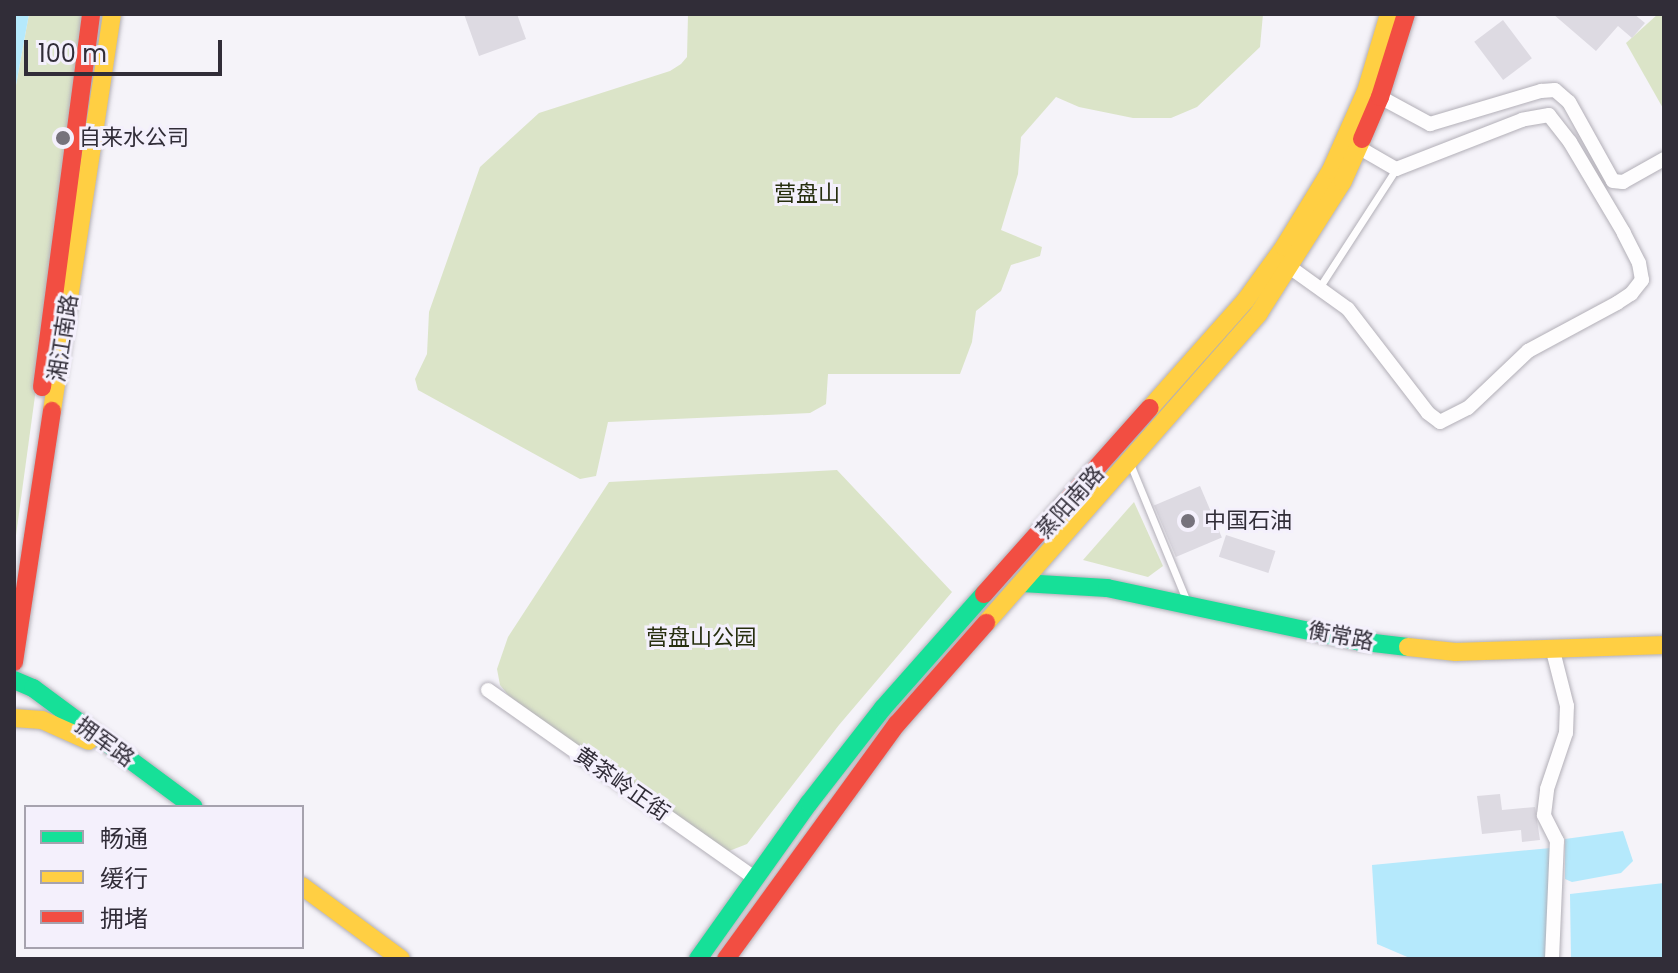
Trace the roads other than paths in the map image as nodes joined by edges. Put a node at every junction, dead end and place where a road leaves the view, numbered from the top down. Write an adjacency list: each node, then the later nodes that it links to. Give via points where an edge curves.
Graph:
1 (91, 14): 13 (main road, 湘江南路)
2 (112, 14): 17 (main road, 湘江南路)
3 (1389, 14): 25 (main road, 蒸阳南路, via 1366,91 1331,170 1253,290 883,708)
4 (1406, 14): 5 (main road, 蒸阳南路)
5 (1380, 97): 6 (main road, 蒸阳南路); 7 (street, via 1430,124 1555,90 1569,102 1613,181 1623,182)
6 (1358, 147): 8 (street); 9 (main road, 蒸阳南路)
7 (1664, 159)
8 (1396, 169): 10 (lane); 10 (street, via 1522,120 1549,115 1624,233 1642,280 1617,303 1528,351 1468,408 1440,422 1348,309)
9 (1291, 268): 10 (street); 11 (main road, 蒸阳南路, via 1259,313)
10 (1319, 288)
11 (1129, 462): 12 (main road, 蒸阳南路); 14 (lane)
12 (1022, 583): 14 (main road, 衡常路, via 1107,588); 31 (main road, 蒸阳南路, via 897,724)
13 (14, 588)
14 (1188, 604): 16 (main road, 衡常路, via 1357,641 1456,652)
15 (1664, 645): 16 (main road, 衡常路)
16 (1553, 651): 32 (street, via 1567,706 1566,733 1544,815 1557,841)
17 (14, 662)
18 (14, 680): 24 (main road, 拥军路, via 33,688)
19 (14, 690): 22 (main road, 拥军路)
20 (488, 690): 25 (street, 黄茶岭正街)
21 (14, 718): 22 (main road, via 42,720)
22 (89, 741): 23 (main road, 拥军路)
23 (175, 805)
24 (191, 805)
25 (755, 878): 30 (main road, 蒸阳南路)
26 (304, 887): 29 (main road)
27 (304, 899): 28 (main road)
28 (384, 959)
29 (401, 959)
30 (698, 959)
31 (726, 959)
32 (1552, 959)

